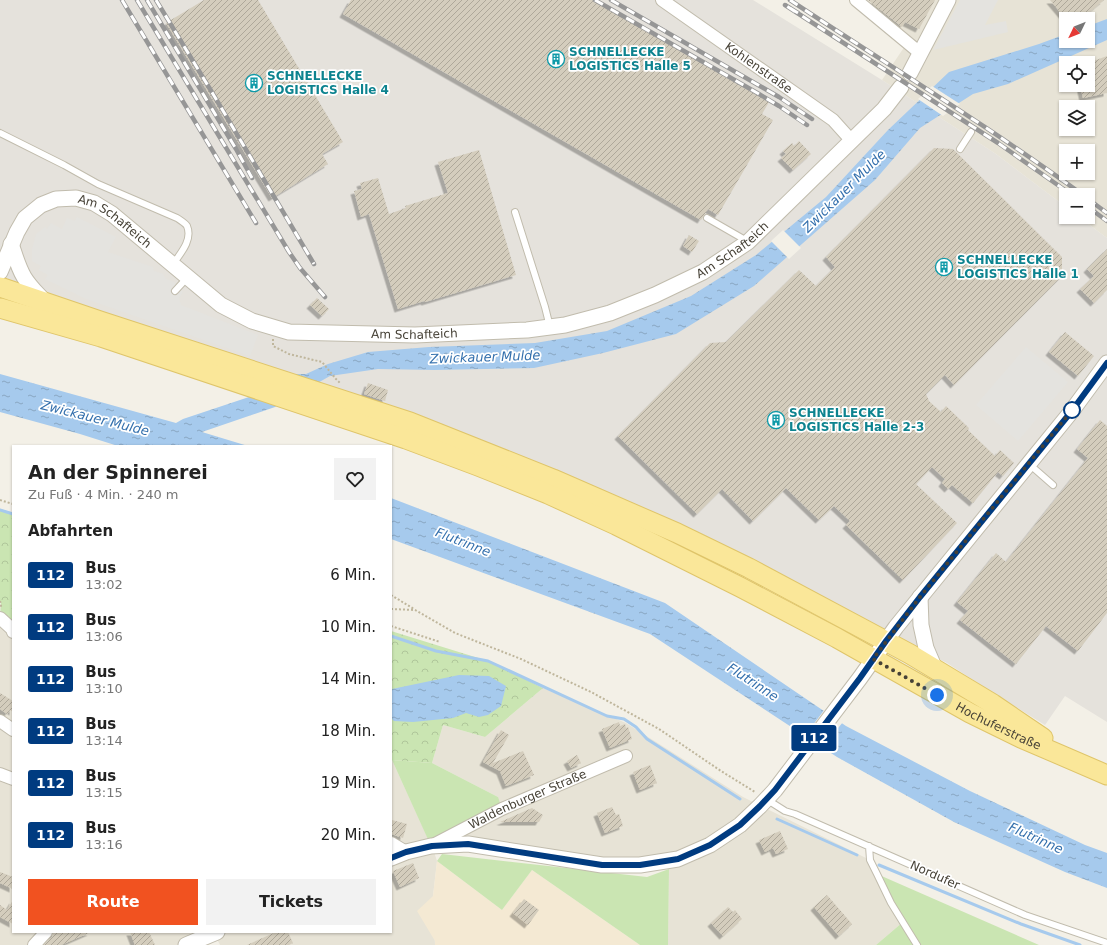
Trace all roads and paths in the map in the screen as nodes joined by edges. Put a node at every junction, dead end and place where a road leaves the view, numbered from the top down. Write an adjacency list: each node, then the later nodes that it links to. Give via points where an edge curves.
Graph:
1 (662, 0): 9 (street, Kohlenstraße, via 833,120)
2 (856, 0): 4 (street)
3 (948, 0): 4 (street)
4 (920, 53): 5 (street)
5 (910, 73)
6 (901, 87): 9 (street, Am Schafteich, via 884,109)
7 (971, 132): 10 (lane)
8 (0, 133): 15 (lane, via 98,184 177,218 186,226 188,238)
9 (851, 140): 13 (street, Am Schafteich)
10 (960, 149)
11 (515, 212): 22 (lane)
12 (708, 218): 13 (lane)
13 (748, 242): 22 (street, Am Schafteich, via 703,272 655,295 610,313)
14 (11, 244): 15 (street, Am Schafteich, via 25,218 41,205 56,199 76,198 94,203 112,214); 16 (street, Am Schafteich); 20 (street, via 24,276)
15 (172, 265): 17 (street, Am Schafteich)
16 (0, 272)
17 (187, 278): 19 (lane); 23 (street, Am Schafteich, via 221,306 252,322)
18 (0, 286): 20 (main road)
19 (175, 291)
20 (46, 302): 26 (main road)
21 (0, 308): 26 (main road)
22 (550, 327): 23 (street, Am Schafteich, via 415,335 289,332)
23 (273, 328): 25 (path, via 273,346 289,354 322,362)
24 (1107, 363): 27 (street, Waldenburger Straße)
25 (336, 379)
26 (263, 382): 38 (main road, Hochuferstraße, via 322,394 410,422 553,479 677,533 749,568); 40 (main road, Hochuferstraße, via 304,404 464,460 585,510 740,587)
27 (1028, 464): 28 (lane); 32 (street, Waldenburger Straße)
28 (1053, 485)
29 (0, 500): 30 (path)
30 (12, 504)
31 (392, 596): 34 (path)
32 (920, 597): 38 (street, Waldenburger Straße); 41 (street, via 921,625 926,648)
33 (392, 609): 34 (path)
34 (415, 610): 49 (path, via 455,633 521,659 591,692 659,729 721,771)
35 (0, 618): 37 (street)
36 (392, 626): 39 (path)
37 (12, 629)
38 (886, 641): 40 (street, Waldenburger Straße); 41 (main road, Hochuferstraße)
39 (440, 642)
40 (873, 659): 45 (main road, Hochuferstraße, via 970,713); 49 (street, Waldenburger Straße)
41 (935, 669): 45 (main road, Hochuferstraße)
42 (0, 721): 43 (street)
43 (12, 729)
44 (626, 756): 51 (street, Waldenburger Straße, via 502,808)
45 (1084, 765): 47 (main road, Hochuferstraße)
46 (0, 774): 48 (street)
47 (1107, 775)
48 (12, 779)
49 (771, 795): 51 (street, Waldenburger Straße, via 740,825 710,845 678,859 640,865 602,865 468,844); 52 (lane, Nordufer, via 785,811)
50 (392, 844): 53 (street)
51 (432, 846): 53 (street, Waldenburger Straße)
52 (869, 846): 57 (lane, Nordufer, via 1025,915); 60 (lane, via 870,860 891,903)
53 (406, 852): 54 (street, Waldenburger Straße)
54 (392, 858)
55 (45, 933): 58 (street)
56 (215, 933): 59 (street)
57 (1107, 943)
58 (34, 945)
59 (186, 945)
60 (917, 945)

